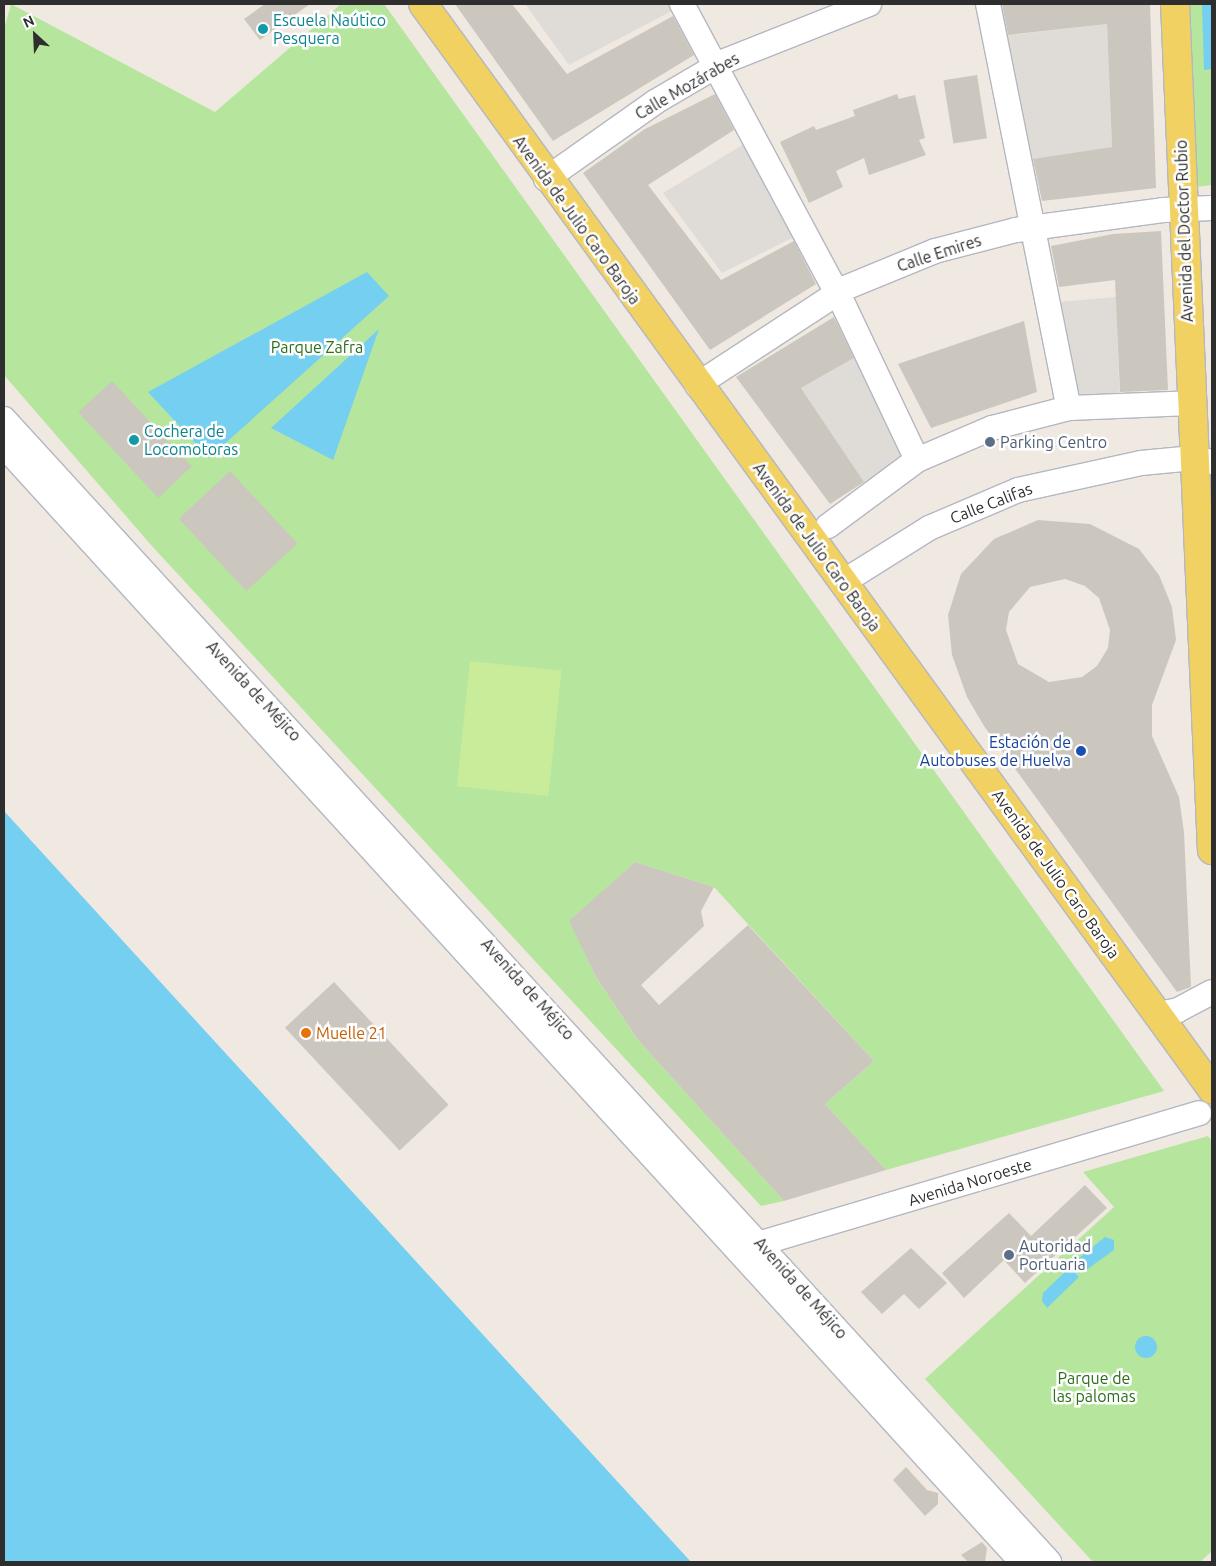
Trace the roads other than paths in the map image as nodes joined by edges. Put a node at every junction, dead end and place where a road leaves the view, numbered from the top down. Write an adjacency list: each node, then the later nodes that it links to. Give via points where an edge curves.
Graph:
1 (423, 4): 7 (main road, Avenida de Julio Caro Baroja)
2 (682, 4): 6 (street)
3 (869, 4): 6 (street, Calle Mozárabes)
4 (988, 4): 10 (street)
5 (1175, 4): 9 (main road, Avenida del Doctor Rubio)
6 (716, 67): 7 (street, Calle Mozárabes, via 647,107); 11 (street)
7 (546, 179): 12 (main road, Avenida de Julio Caro Baroja)
8 (1212, 208): 9 (street, Calle Emires)
9 (1183, 209): 10 (street, Calle Emires); 13 (main road, Avenida del Doctor Rubio)
10 (1030, 228): 11 (street, Calle Emires, via 935,251); 14 (street)
11 (836, 292): 12 (street, Calle Emires); 17 (street)
12 (697, 385): 20 (main road, Avenida de Julio Caro Baroja)
13 (1191, 403): 14 (street); 18 (main road, Avenida del Doctor Rubio)
14 (1069, 408): 17 (street, via 992,428)
15 (4, 419): 26 (street, Avenida de Méjico)
16 (4, 446): 26 (street, Avenida de Méjico)
17 (917, 460): 19 (street)
18 (1203, 460): 20 (street, Calle Califas, via 1119,468 1018,490 929,528); 21 (main road, Avenida del Doctor Rubio)
19 (828, 526)
20 (843, 582): 23 (main road, Avenida de Julio Caro Baroja)
21 (1212, 850)
22 (1212, 992): 23 (street, via 1178,1010)
23 (1158, 1014): 24 (main road, Avenida de Julio Caro Baroja)
24 (1212, 1089)
25 (1199, 1114): 26 (street, Avenida Noroeste)
26 (753, 1251): 27 (street, Avenida de Méjico); 28 (street, Avenida de Méjico)
27 (1022, 1562)
28 (1048, 1562)

